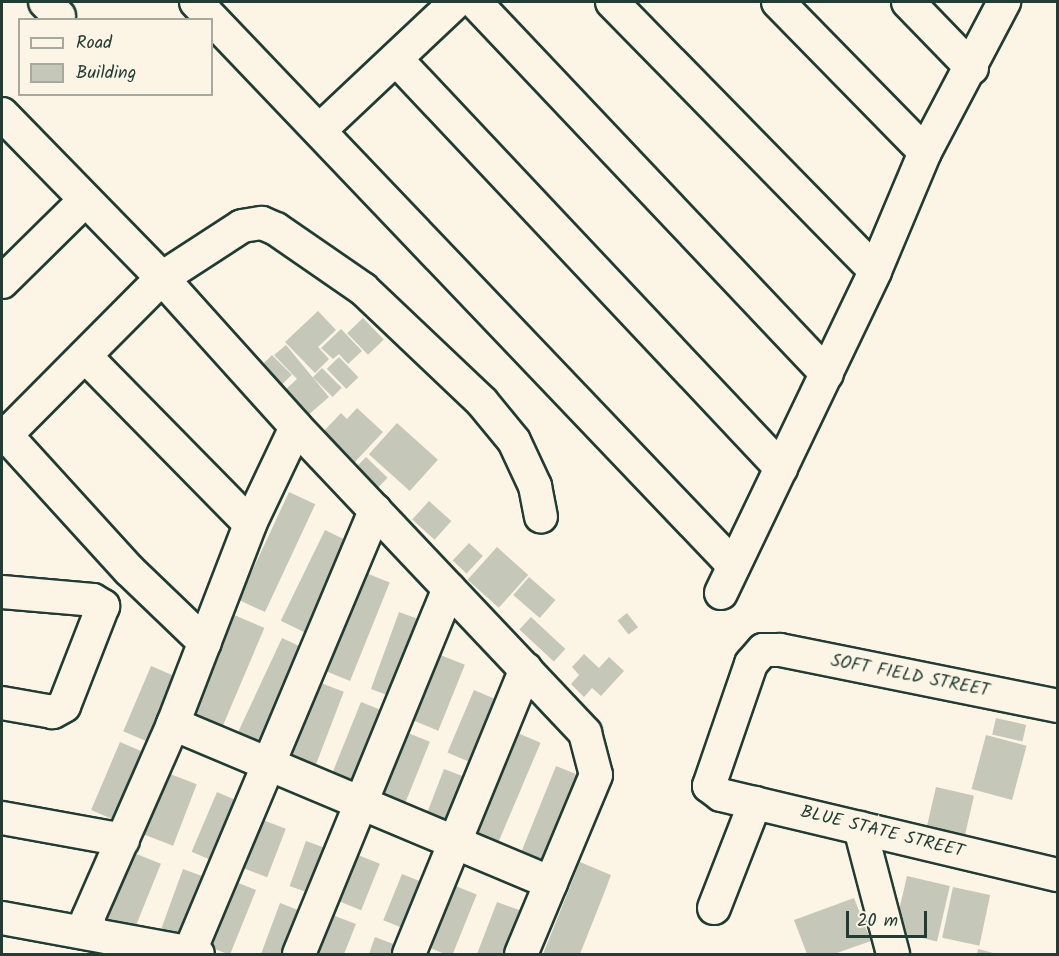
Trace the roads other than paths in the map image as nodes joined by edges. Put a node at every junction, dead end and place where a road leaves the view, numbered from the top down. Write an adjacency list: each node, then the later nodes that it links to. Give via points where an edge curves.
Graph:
1 (196, 2): 8 (street)
2 (456, 2): 10 (street)
3 (474, 2): 20 (street)
4 (612, 2): 16 (street)
5 (778, 2): 14 (street)
6 (908, 2): 11 (street)
7 (1004, 2): 11 (street)
8 (212, 18)
9 (213, 19): 13 (street)
10 (396, 58): 13 (street); 23 (street)
11 (972, 68): 14 (street)
12 (4, 122): 15 (street)
13 (321, 129): 23 (street, via 728,580)
14 (925, 152): 16 (street)
15 (84, 201): 17 (street); 18 (street)
16 (875, 271): 20 (street)
17 (162, 278): 19 (street); 21 (street); 25 (street, via 242,226 262,223 276,229 363,289 482,402 514,441 535,486)
18 (2, 282)
19 (85, 356): 22 (street); 26 (street)
20 (827, 374): 23 (street)
21 (296, 427): 24 (street); 26 (street)
22 (4, 437): 27 (street)
23 (781, 468)
24 (375, 510): 28 (street); 36 (street)
25 (541, 516)
26 (250, 524): 31 (street)
27 (129, 570): 30 (street); 31 (street)
28 (449, 589): 32 (street); 39 (street)
29 (2, 592): 30 (street)
30 (99, 602): 33 (street, via 103,606 64,706 53,712)
31 (205, 643): 35 (street)
32 (526, 669): 43 (street); 45 (street, via 585,733 594,755 596,775)
33 (2, 703)
34 (1058, 706): 37 (street, SOFT FIELD STREET, via 763,650 751,664)
35 (173, 724): 36 (street); 42 (street)
36 (267, 763): 39 (street); 49 (street)
37 (709, 786): 38 (street, BLUE STATE STREET, via 721,795)
38 (756, 803): 41 (street, BLUE STATE STREET); 46 (street)
39 (364, 804): 43 (street); 50 (street)
40 (2, 818): 42 (street)
41 (860, 828): 44 (street, BLUE STATE STREET); 53 (street)
42 (123, 840): 48 (street, via 88,918)
43 (455, 843): 45 (street); 51 (street)
44 (1058, 876)
45 (551, 883): 52 (street)
46 (714, 908)
47 (2, 918): 48 (street)
48 (91, 931): 49 (street, via 99,937)
49 (194, 953)
50 (299, 954)
51 (409, 954)
52 (521, 954)
53 (893, 954)

